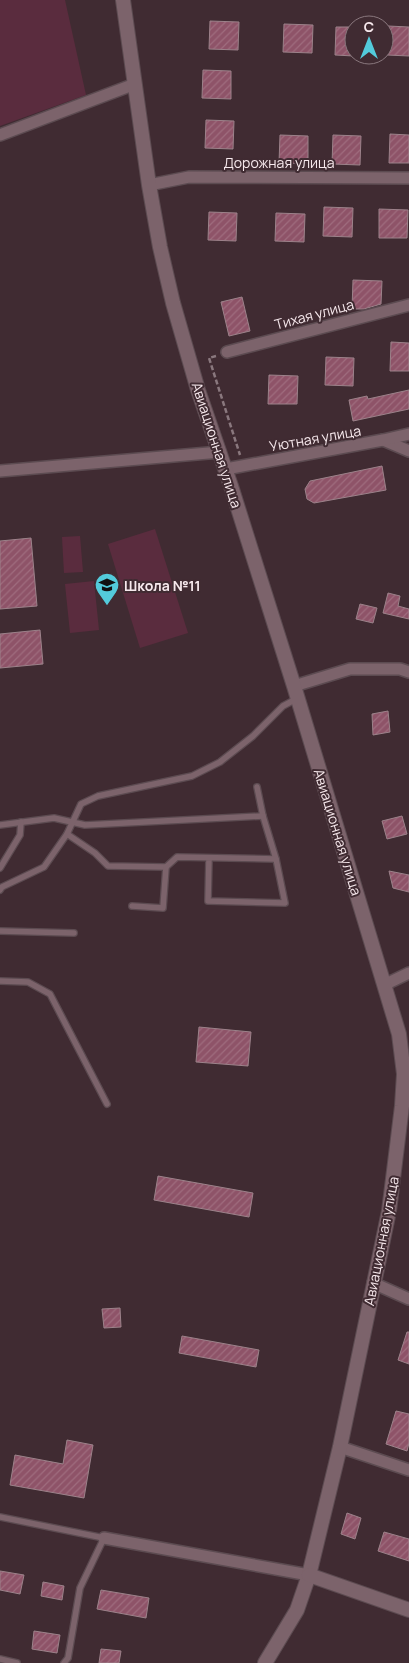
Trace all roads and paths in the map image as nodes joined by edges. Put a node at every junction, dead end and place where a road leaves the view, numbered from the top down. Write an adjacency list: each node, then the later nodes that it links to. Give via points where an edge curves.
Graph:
1 (124, 0): 2 (street, Авиационная улица)
2 (136, 84): 3 (street); 5 (street, Авиационная улица)
3 (0, 135)
4 (409, 178): 5 (street, Дорожная улица, via 189,177)
5 (149, 185): 11 (street, Авиационная улица, via 173,303)
6 (409, 305): 7 (street, Тихая улица)
7 (227, 352): 12 (path, via 209,358)
8 (409, 434): 9 (street, Уютная улица)
9 (383, 440): 10 (street); 12 (street, Уютная улица)
10 (409, 451)
11 (220, 452): 13 (street, Авиационная улица); 14 (street)
12 (243, 466): 13 (street, Уютная улица)
13 (226, 469): 16 (street, Авиационная улица)
14 (0, 471)
15 (409, 672): 16 (street, via 350,669)
16 (296, 692): 20 (lane, via 253,736 220,762 192,776 98,796 81,804); 33 (street, Авиационная улица)
17 (257, 787): 18 (lane)
18 (263, 816): 20 (lane, via 85,825); 24 (lane)
19 (21, 822): 20 (lane, via 54,818); 21 (lane); 26 (lane, via 20,835)
20 (73, 822): 22 (lane)
21 (0, 825)
22 (67, 834): 25 (lane, via 108,866); 27 (lane, via 44,867)
23 (209, 858): 24 (lane); 24 (lane, via 208,901 285,904); 25 (lane, via 177,857)
24 (276, 859)
25 (166, 867): 28 (lane, via 163,908)
26 (0, 868)
27 (1, 887)
28 (132, 906)
29 (0, 931): 30 (lane)
30 (74, 933)
31 (409, 972): 33 (street)
32 (0, 981): 34 (lane, via 28,982 50,994)
33 (384, 985): 35 (street, Авиационная улица, via 399,1034)
34 (107, 1104)
35 (405, 1106): 36 (street, Авиационная улица, via 389,1212)
36 (373, 1283): 37 (street); 38 (street, Авиационная улица)
37 (409, 1299)
38 (340, 1447): 39 (street); 42 (street, Авиационная улица)
39 (409, 1470)
40 (0, 1517): 41 (lane)
41 (104, 1538): 42 (street); 46 (lane, via 80,1588 68,1658)
42 (308, 1575): 43 (street); 47 (street, Авиационная улица, via 297,1610)
43 (409, 1610)
44 (0, 1659): 45 (lane)
45 (17, 1663)
46 (64, 1663)
47 (265, 1663)

